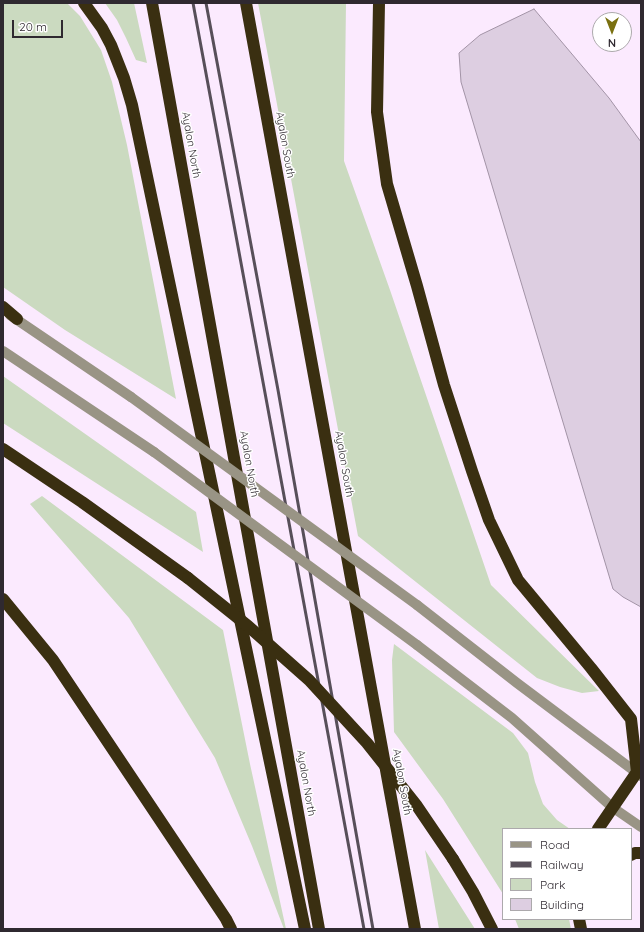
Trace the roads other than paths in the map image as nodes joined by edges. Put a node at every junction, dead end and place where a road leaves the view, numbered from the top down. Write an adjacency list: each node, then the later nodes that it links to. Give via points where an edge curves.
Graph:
1 (84, 3): 15 (highway, via 111,45 132,105)
2 (152, 3): 16 (highway, Ayalon North)
3 (246, 3): 17 (highway, Ayalon South)
4 (379, 3): 10 (highway, via 377,112 387,184 444,384 472,471 489,520 518,580 630,719)
5 (3, 309): 6 (highway)
6 (17, 319): 10 (street, bridge, via 131,397 417,605)
7 (3, 351): 11 (street, bridge, via 154,452 417,645 512,718)
8 (3, 449): 18 (highway, bridge, via 188,578 309,680 367,743 417,806 453,859)
9 (3, 600): 14 (highway, via 52,660)
10 (639, 774): 11 (highway)
11 (612, 807): 12 (street); 13 (highway)
12 (641, 827)
13 (599, 828)
14 (231, 929)
15 (305, 929)
16 (319, 929)
17 (415, 929)
18 (492, 929)

